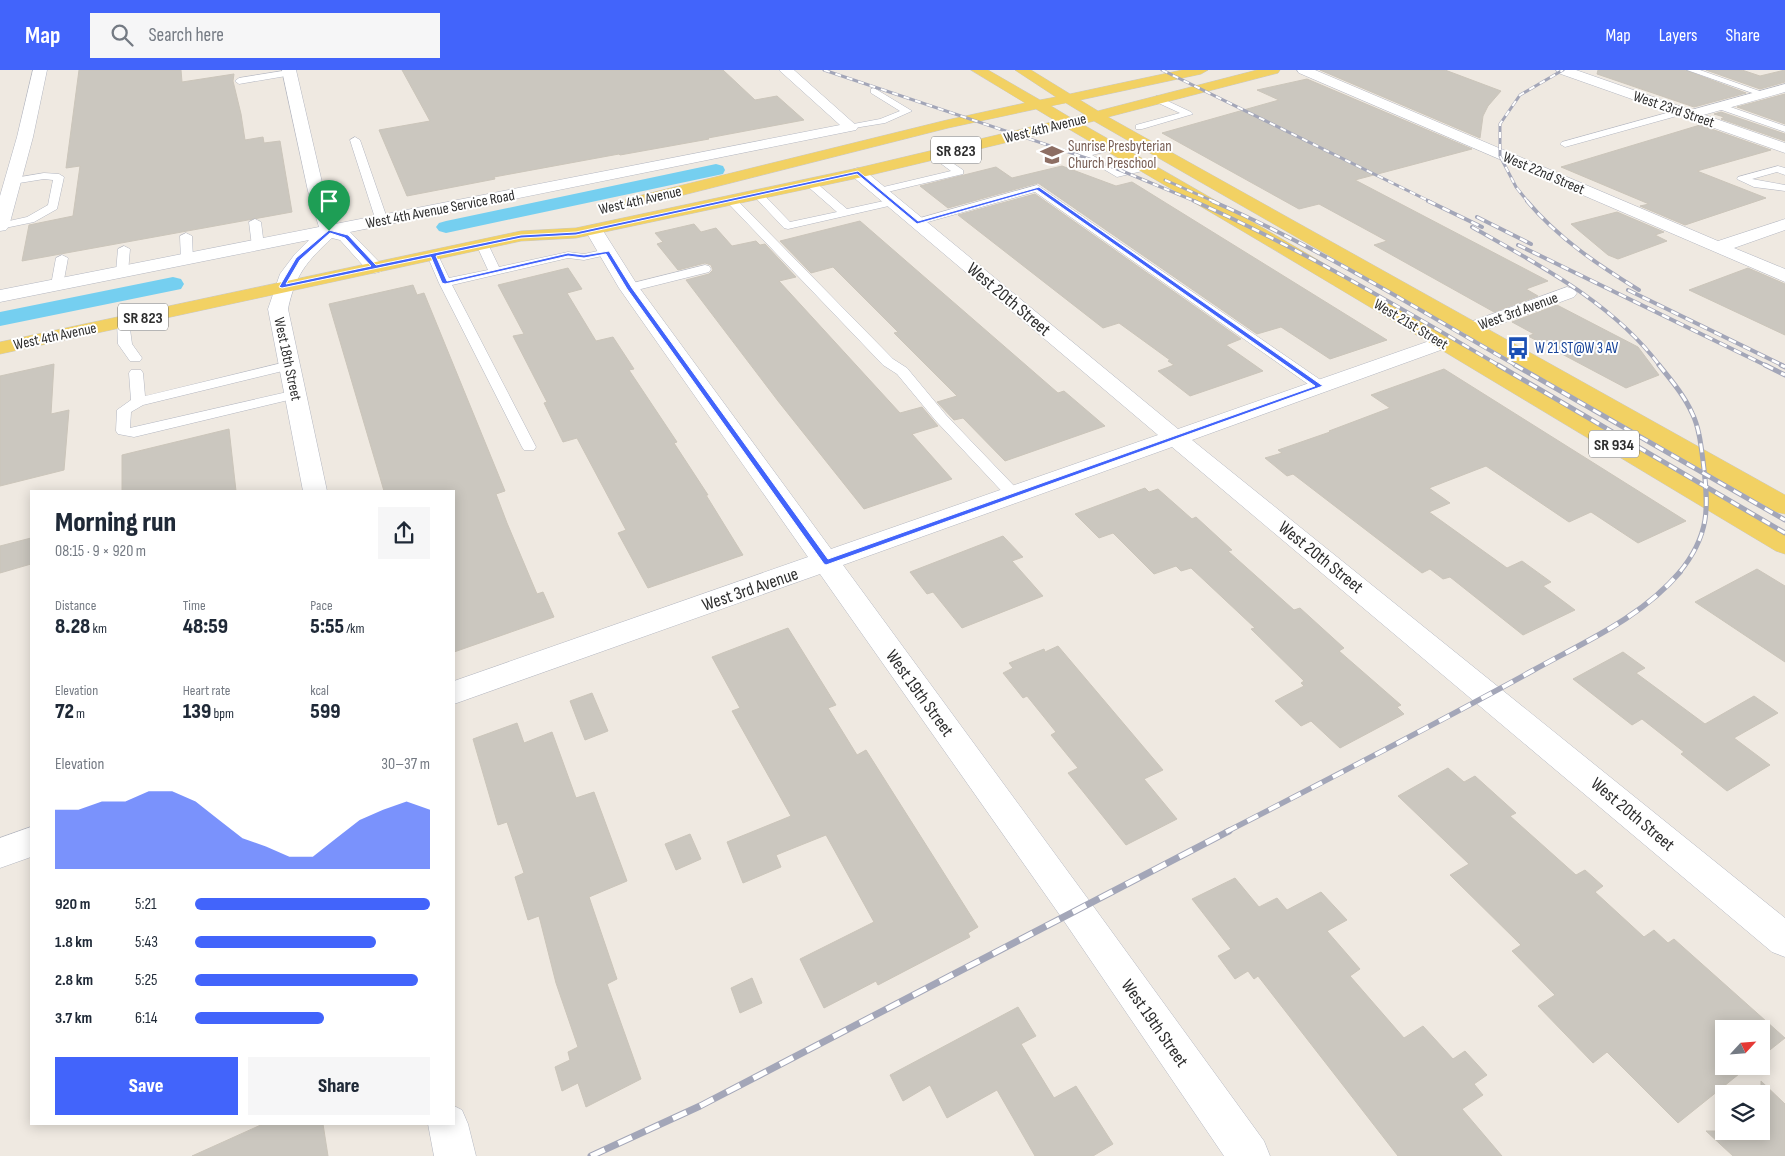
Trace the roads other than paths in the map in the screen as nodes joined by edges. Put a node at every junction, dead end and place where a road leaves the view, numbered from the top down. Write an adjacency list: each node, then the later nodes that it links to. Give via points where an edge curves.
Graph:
1 (40, 70): 25 (street)
2 (786, 70): 22 (street)
3 (978, 70): 17 (main road, SR 934)
4 (1022, 70): 15 (main road, SR 934)
5 (1201, 70): 15 (main road, West 4th Avenue / SR 823)
6 (1273, 70): 16 (main road, West 4th Avenue / SR 823)
7 (1304, 70): 55 (street, West 22nd Street)
8 (1563, 70): 19 (street, West 23rd Street)
9 (1691, 70): 14 (lane)
10 (288, 78): 11 (lane); 49 (street)
11 (239, 81)
12 (1785, 88): 14 (street)
13 (874, 90): 22 (lane, via 907,111 882,121)
14 (1764, 94): 18 (street)
15 (1067, 97): 17 (main road, West 4th Avenue / SR 823); 20 (main road, West 21st Street / SR 934)
16 (1157, 99): 20 (main road, West 4th Avenue / SR 823); 23 (lane, via 1188,114)
17 (1036, 104): 21 (main road, West 21st Street / SR 934); 41 (main road, West 4th Avenue / SR 823)
18 (1718, 106): 19 (street); 24 (lane)
19 (1685, 113): 28 (lane); 30 (street, West 23rd Street)
20 (1096, 115): 21 (main road, West 4th Avenue / SR 823); 72 (main road, West 21st Street / SR 934)
21 (1070, 122): 29 (main road, West 21st Street / SR 934); 31 (main road, West 4th Avenue / SR 823)
22 (851, 127): 45 (street, West 4th Avenue Service Road)
23 (1139, 127)
24 (1785, 129)
25 (25, 137): 26 (street); 35 (street)
26 (8, 140)
27 (356, 140): 45 (lane)
28 (1565, 144)
29 (1113, 147): 32 (main road, West 21st Street / SR 934); 32 (lane, via 1083,154 1117,174)
30 (1785, 148)
31 (936, 154): 34 (main road, West 4th Avenue / SR 823); 39 (lane, via 959,172)
32 (1147, 167): 73 (main road, West 21st Street / SR 934)
33 (1785, 172): 37 (lane, via 1778,169 1742,179 1758,185)
34 (858, 173): 36 (main road, West 4th Avenue / SR 823); 39 (street, West 20th Street)
35 (13, 181): 44 (street); 44 (lane, via 59,177 53,207 30,220)
36 (810, 183): 38 (main road, West 4th Avenue / SR 823); 42 (lane)
37 (1785, 188)
38 (757, 194): 40 (main road, West 4th Avenue / SR 823); 42 (lane, via 788,226)
39 (886, 196): 42 (lane); 47 (street, West 20th Street)
40 (731, 200): 52 (main road, West 4th Avenue / SR 823); 84 (lane, via 888,362 902,371 941,418)
41 (615, 206)
42 (845, 213)
43 (566, 218): 51 (main road, West 4th Avenue / SR 823)
44 (1, 219)
45 (382, 221): 49 (street, West 4th Avenue Service Road)
46 (255, 222): 54 (lane)
47 (917, 222): 78 (lane, via 1038,188); 81 (street, West 20th Street)
48 (1785, 224): 55 (street)
49 (329, 231): 54 (street, West 4th Avenue Service Road); 60 (street, via 346,236); 67 (street, West 18th Street, via 298,259)
50 (186, 236): 59 (lane)
51 (521, 236): 52 (main road, West 4th Avenue / SR 823, via 576,233); 53 (main road, West 4th Avenue / SR 823)
52 (600, 241): 62 (lane, via 584,257 568,255); 68 (street, West 19th Street)
53 (482, 244): 57 (main road, West 4th Avenue / SR 823); 62 (lane)
54 (258, 246): 59 (street, West 4th Avenue Service Road)
55 (1718, 247): 64 (street, West 22nd Street)
56 (124, 249): 63 (lane)
57 (433, 255): 60 (main road, West 4th Avenue / SR 823); 65 (lane)
58 (62, 258): 66 (lane)
59 (187, 260): 63 (street, West 4th Avenue Service Road)
60 (375, 267): 67 (main road, West 4th Avenue / SR 823)
61 (705, 269): 68 (lane)
62 (495, 271): 65 (lane)
63 (122, 272): 66 (street, West 4th Avenue Service Road)
64 (1785, 276)
65 (445, 283): 82 (lane)
66 (57, 285): 70 (street, West 4th Avenue Service Road)
67 (282, 287): 71 (main road, West 4th Avenue / SR 823); 76 (street, West 18th Street, via 278,309)
68 (629, 288): 87 (street, West 19th Street)
69 (1567, 293): 72 (street, West 3rd Avenue)
70 (0, 296)
71 (123, 322): 74 (main road, West 4th Avenue / SR 823); 75 (lane, via 125,344)
72 (1469, 329): 85 (main road, West 21st Street / SR 934)
73 (1442, 343): 78 (street, West 3rd Avenue); 86 (main road, West 21st Street / SR 934)
74 (0, 348)
75 (135, 358)
76 (290, 365): 79 (street, West 18th Street); 80 (lane)
77 (136, 374): 80 (lane)
78 (1320, 386): 81 (street, West 3rd Avenue)
79 (296, 394): 80 (lane, via 127,433 123,431 124,410); 83 (street, West 18th Street)
80 (138, 402)
81 (1175, 438): 84 (street, West 3rd Avenue); 91 (street, West 20th Street)
82 (529, 447)
83 (315, 490)
84 (1014, 495): 87 (street, West 3rd Avenue)
85 (1785, 506)
86 (1785, 545)
87 (826, 562): 88 (street, West 3rd Avenue); 94 (street, West 19th Street)
88 (455, 693)
89 (30, 842): 90 (street)
90 (0, 853)
91 (1785, 940)
92 (448, 1125): 93 (street)
93 (455, 1156)
94 (1249, 1156)

